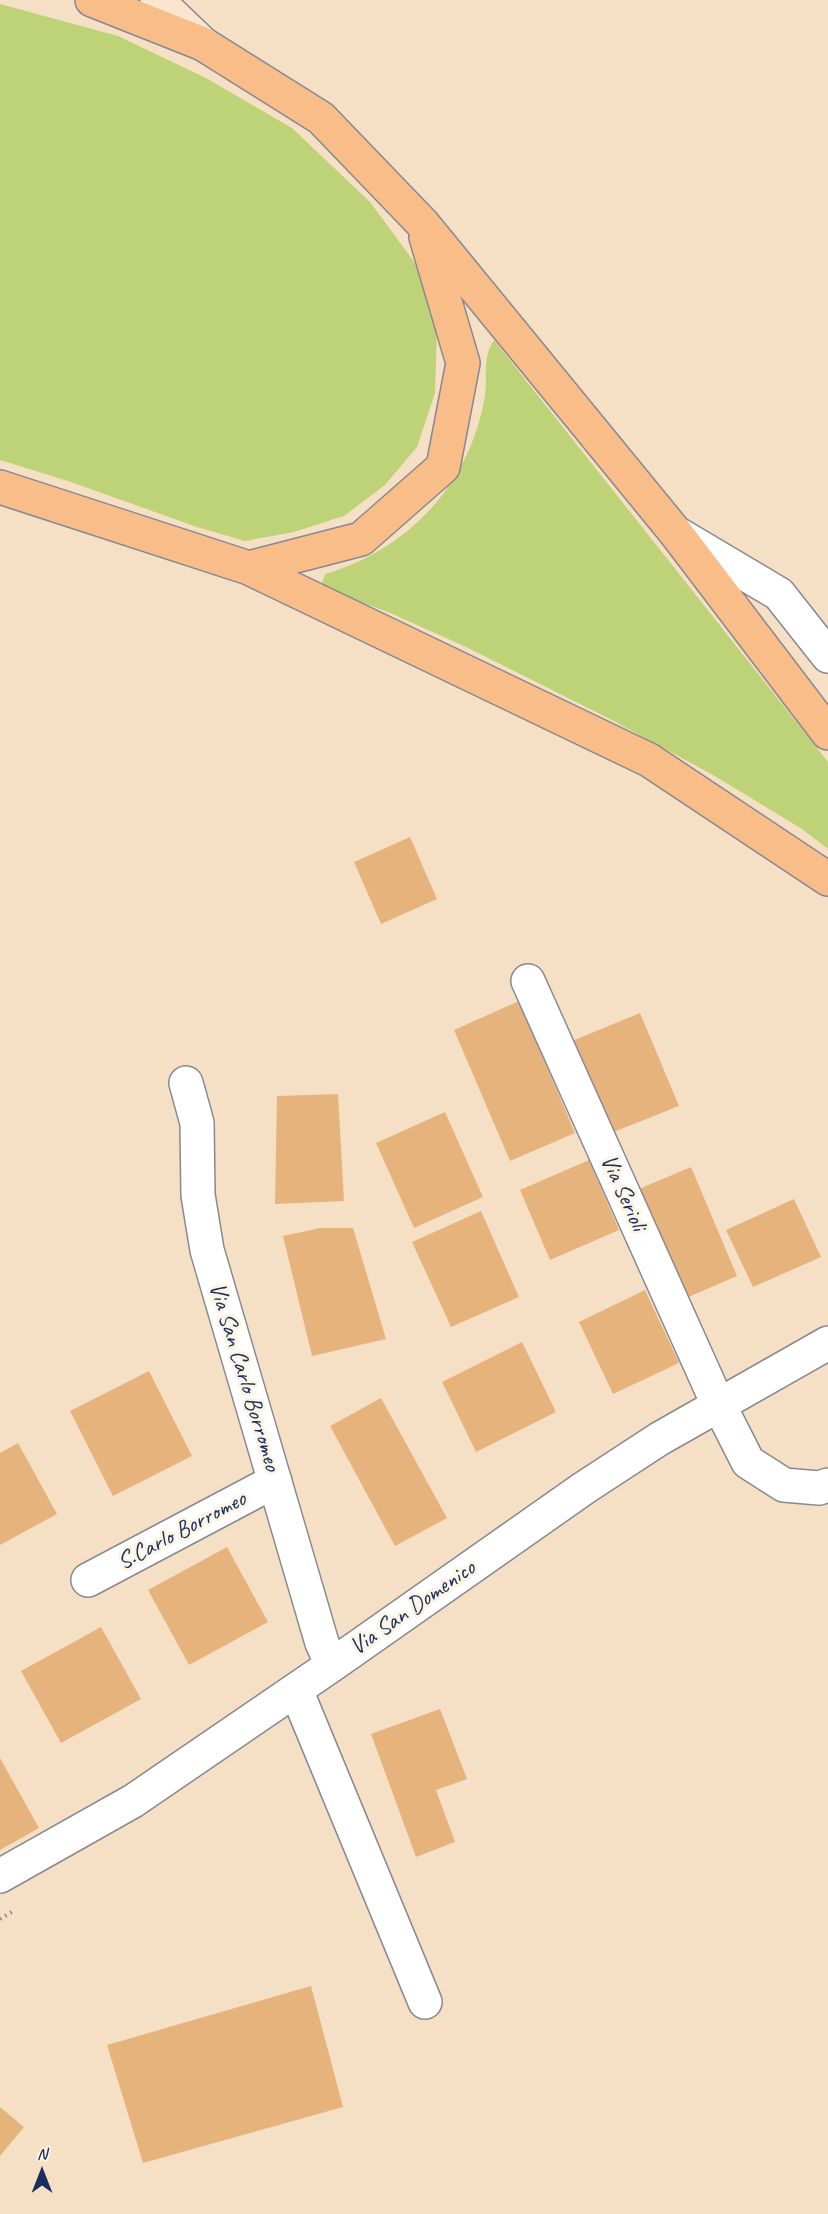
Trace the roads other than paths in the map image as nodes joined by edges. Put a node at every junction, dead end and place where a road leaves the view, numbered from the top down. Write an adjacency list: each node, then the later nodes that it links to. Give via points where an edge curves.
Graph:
1 (92, 0): 3 (main road)
2 (157, 0): 3 (street)
3 (203, 44): 4 (main road, via 321,118)
4 (423, 224): 6 (main road); 7 (main road, via 463,363 443,467 361,539)
5 (0, 487): 7 (main road)
6 (675, 532): 8 (street, via 779,594); 9 (main road)
7 (249, 568): 10 (main road, via 649,760)
8 (828, 656)
9 (828, 733)
10 (828, 879)
11 (528, 981): 14 (street, Via Serioli)
12 (186, 1083): 15 (street, Via San Carlo Borromeo, via 197,1123 198,1195 207,1250)
13 (828, 1343): 14 (street, Via San Domenico)
14 (719, 1404): 16 (street, Via Serioli, via 748,1462 784,1485); 18 (street, Via San Domenico, via 584,1488)
15 (276, 1481): 17 (street, S.Carlo Borromeo); 18 (street, Via San Carlo Borromeo, via 322,1643)
16 (828, 1485)
17 (88, 1580)
18 (332, 1665): 19 (street, Via San Domenico)
19 (296, 1690): 20 (street, Via San Domenico, via 133,1801); 21 (street)
20 (0, 1875)
21 (425, 2002)

